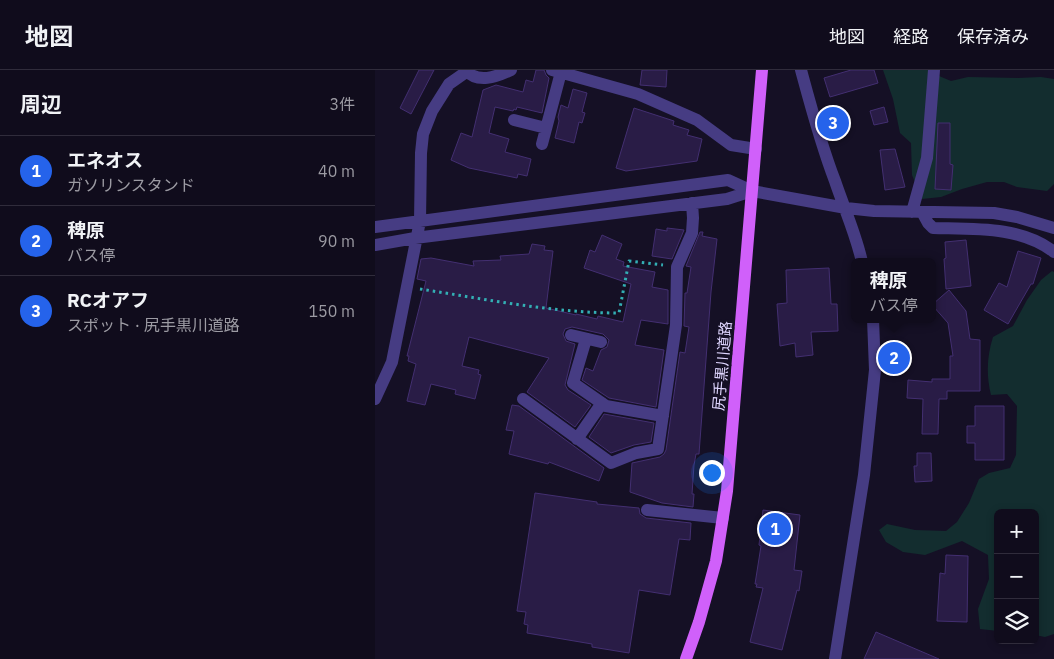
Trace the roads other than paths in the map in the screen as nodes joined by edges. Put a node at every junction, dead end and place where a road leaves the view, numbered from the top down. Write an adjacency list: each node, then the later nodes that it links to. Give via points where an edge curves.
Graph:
1 (511, 70): 5 (street, via 483,79)
2 (762, 70): 10 (main road, 尻手黒川道路)
3 (801, 70): 13 (street)
4 (934, 70): 14 (street, via 927,158)
5 (465, 71): 15 (street, via 449,84 432,111 423,134)
6 (557, 71): 8 (street); 10 (street, via 638,94 697,120 731,145)
7 (514, 120): 8 (street)
8 (546, 128): 9 (street)
9 (542, 144)
10 (756, 149): 11 (main road, 尻手黒川道路)
11 (752, 192): 12 (street); 13 (street); 15 (street, via 728,180); 34 (main road, 尻手黒川道路)
12 (692, 203): 18 (street); 31 (street, via 692,233 677,267 676,325)
13 (846, 208): 14 (street); 21 (street)
14 (917, 212): 17 (street, via 994,213); 20 (street, via 933,228 1004,232 1044,244)
15 (419, 221): 16 (street); 18 (street)
16 (375, 227)
17 (1054, 228)
18 (415, 238): 19 (street); 27 (street)
19 (375, 245)
20 (1054, 252)
21 (861, 258)
22 (873, 323): 36 (street, via 875,370 864,475)
23 (571, 335): 24 (street)
24 (586, 339): 25 (street); 30 (street, via 573,383)
25 (601, 342)
26 (375, 368): 27 (street)
27 (388, 370): 28 (street)
28 (375, 399)
29 (523, 400): 32 (street)
30 (602, 403): 31 (street); 32 (street)
31 (663, 416): 32 (street, via 658,449 611,463)
32 (577, 439)
33 (647, 510): 34 (street)
34 (723, 518): 35 (main road, 尻手黒川道路, via 699,622)
35 (686, 659)
36 (835, 659)

